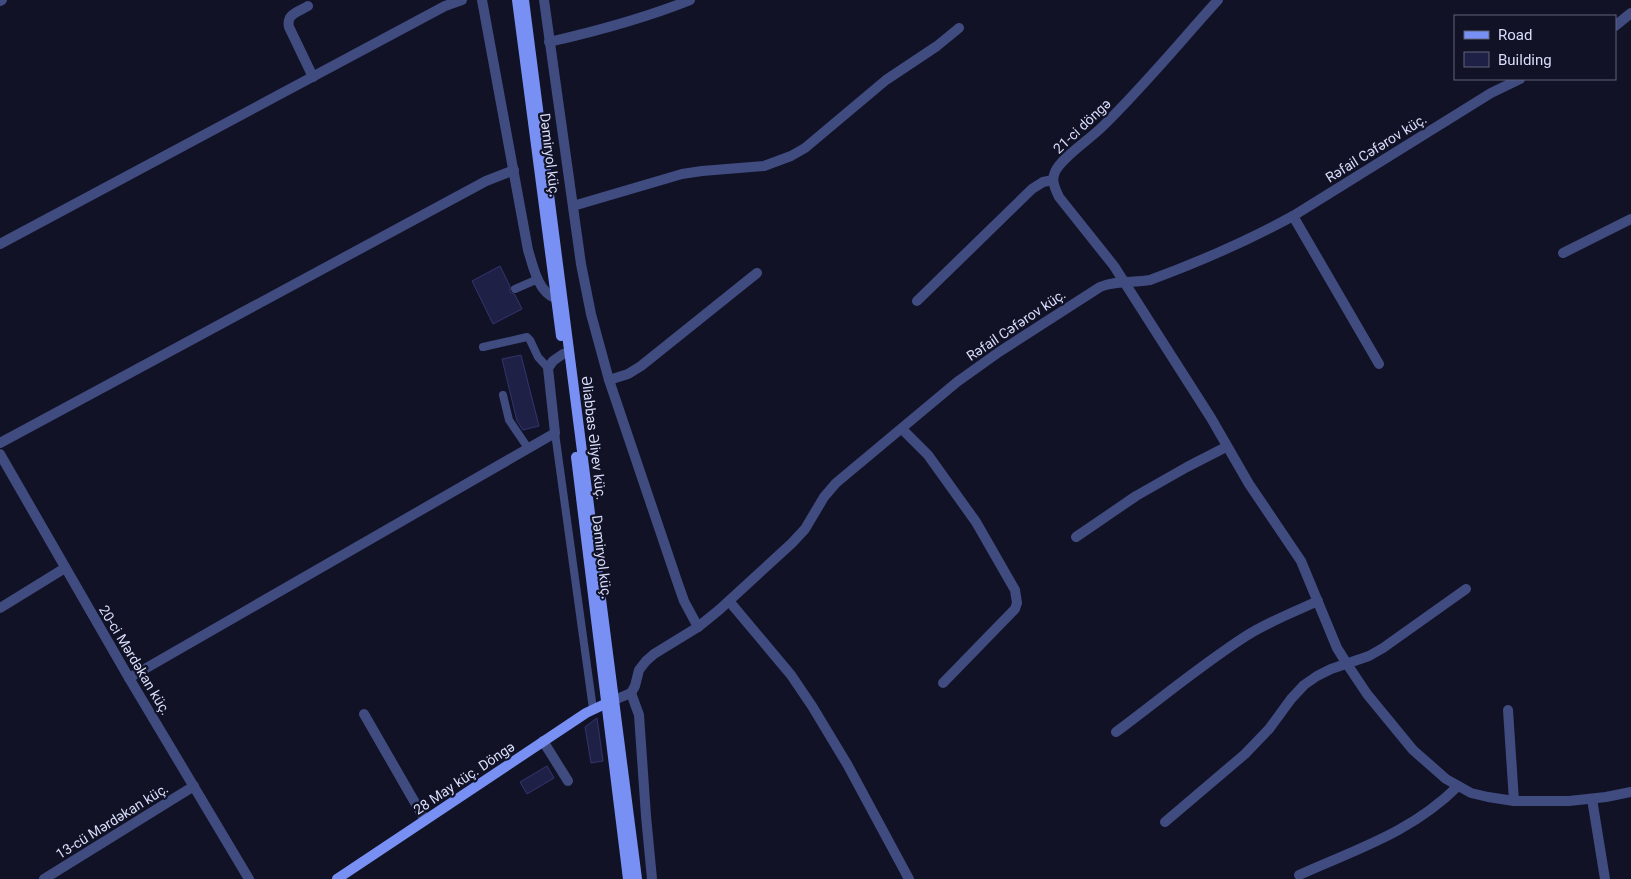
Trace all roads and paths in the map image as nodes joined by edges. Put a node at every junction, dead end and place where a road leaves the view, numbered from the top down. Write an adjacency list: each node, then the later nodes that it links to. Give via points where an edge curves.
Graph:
1 (462, 0): 13 (street)
2 (482, 0): 15 (street)
3 (517, 0): 26 (main road, Dəmiryol küç.)
4 (524, 0): 51 (main road, Əliabbas Əliyev küç.)
5 (544, 0): 12 (street)
6 (690, 0): 12 (street, via 623,23)
7 (1218, 0): 16 (street, 21-ci döngə, via 1101,128 1055,170)
8 (308, 6): 13 (street, via 290,16 288,21)
9 (1631, 13): 10 (street)
10 (1616, 25)
11 (959, 28): 17 (street, via 886,80 791,156 764,166 682,174)
12 (550, 42): 17 (street)
13 (313, 77): 20 (street)
14 (1518, 80): 18 (street, Rəfail Cəfərov küç., via 1482,98)
15 (514, 170): 23 (street, via 528,250); 36 (street, via 486,182)
16 (1053, 180): 24 (street, via 1059,197 1103,250); 27 (street, via 1032,189)
17 (573, 206): 32 (street, via 591,314)
18 (1293, 216): 24 (street, Rəfail Cəfərov küç., via 1234,246 1162,275); 30 (street)
19 (1631, 219): 21 (street)
20 (0, 244)
21 (1563, 253)
22 (757, 273): 32 (street, via 641,366)
23 (538, 279): 25 (lane); 26 (street)
24 (1124, 282): 34 (street, Rəfail Cəfərov küç., via 1100,287 1007,347 957,382); 37 (street)
25 (515, 289)
26 (555, 298): 29 (main road, Dəmiryol küç.)
27 (917, 301)
28 (483, 347): 31 (lane, via 527,337)
29 (563, 354): 31 (street); 51 (main road, Dəmiryol küç.)
30 (1379, 364)
31 (548, 368): 35 (street)
32 (609, 380): 46 (street, via 684,601)
33 (503, 395): 38 (lane, via 509,420)
34 (902, 429): 43 (street, Rəfail Cəfərov küç., via 836,483 792,544); 49 (street, via 928,455 971,514 1017,596 1015,609)
35 (554, 433): 38 (street); 52 (lane)
36 (0, 443)
37 (1226, 447): 40 (street, via 1136,496); 44 (street, via 1301,561)
38 (528, 448): 48 (street)
39 (0, 454): 41 (street, 20-ci Mərdəkan küç.)
40 (1076, 537)
41 (65, 568): 45 (street); 48 (street, 20-ci Mərdəkan küç.)
42 (1466, 589): 47 (street, via 1383,648)
43 (729, 601): 46 (street, Rəfail Cəfərov küç.); 72 (street, via 812,706)
44 (1318, 601): 47 (street); 55 (street, via 1247,635)
45 (0, 608)
46 (698, 627): 50 (street, Rəfail Cəfərov küç., via 646,660)
47 (1347, 664): 59 (street, via 1413,750); 64 (street, via 1304,685 1245,754)
48 (129, 678): 58 (street, 20-ci Mərdəkan küç.)
49 (943, 683)
50 (631, 693): 51 (street); 71 (street, via 639,715)
51 (611, 702): 52 (main road, 28 May küç. Döngə); 69 (main road, Dəmiryol küç.); 70 (main road, Əliabbas Əliyev küç.)
52 (592, 709): 56 (main road, 28 May küç. Döngə)
53 (1508, 710): 62 (street)
54 (364, 714): 63 (street)
55 (1116, 732)
56 (543, 741): 57 (street); 63 (main road, 28 May küç. Döngə)
57 (568, 781)
58 (194, 786): 66 (street, 13-cü Mərdəkan küç.); 67 (street, 20-ci Mərdəkan küç.)
59 (1458, 786): 62 (street, via 1488,798); 65 (street, via 1426,814 1396,833)
60 (1631, 792): 61 (street)
61 (1592, 800): 62 (street); 73 (street)
62 (1514, 801)
63 (425, 820): 68 (main road, 28 May küç. Döngə)
64 (1165, 822)
65 (1299, 875)
66 (44, 879)
67 (249, 879)
68 (338, 879)
69 (628, 879)
70 (637, 879)
71 (652, 879)
72 (909, 879)
73 (1605, 879)

